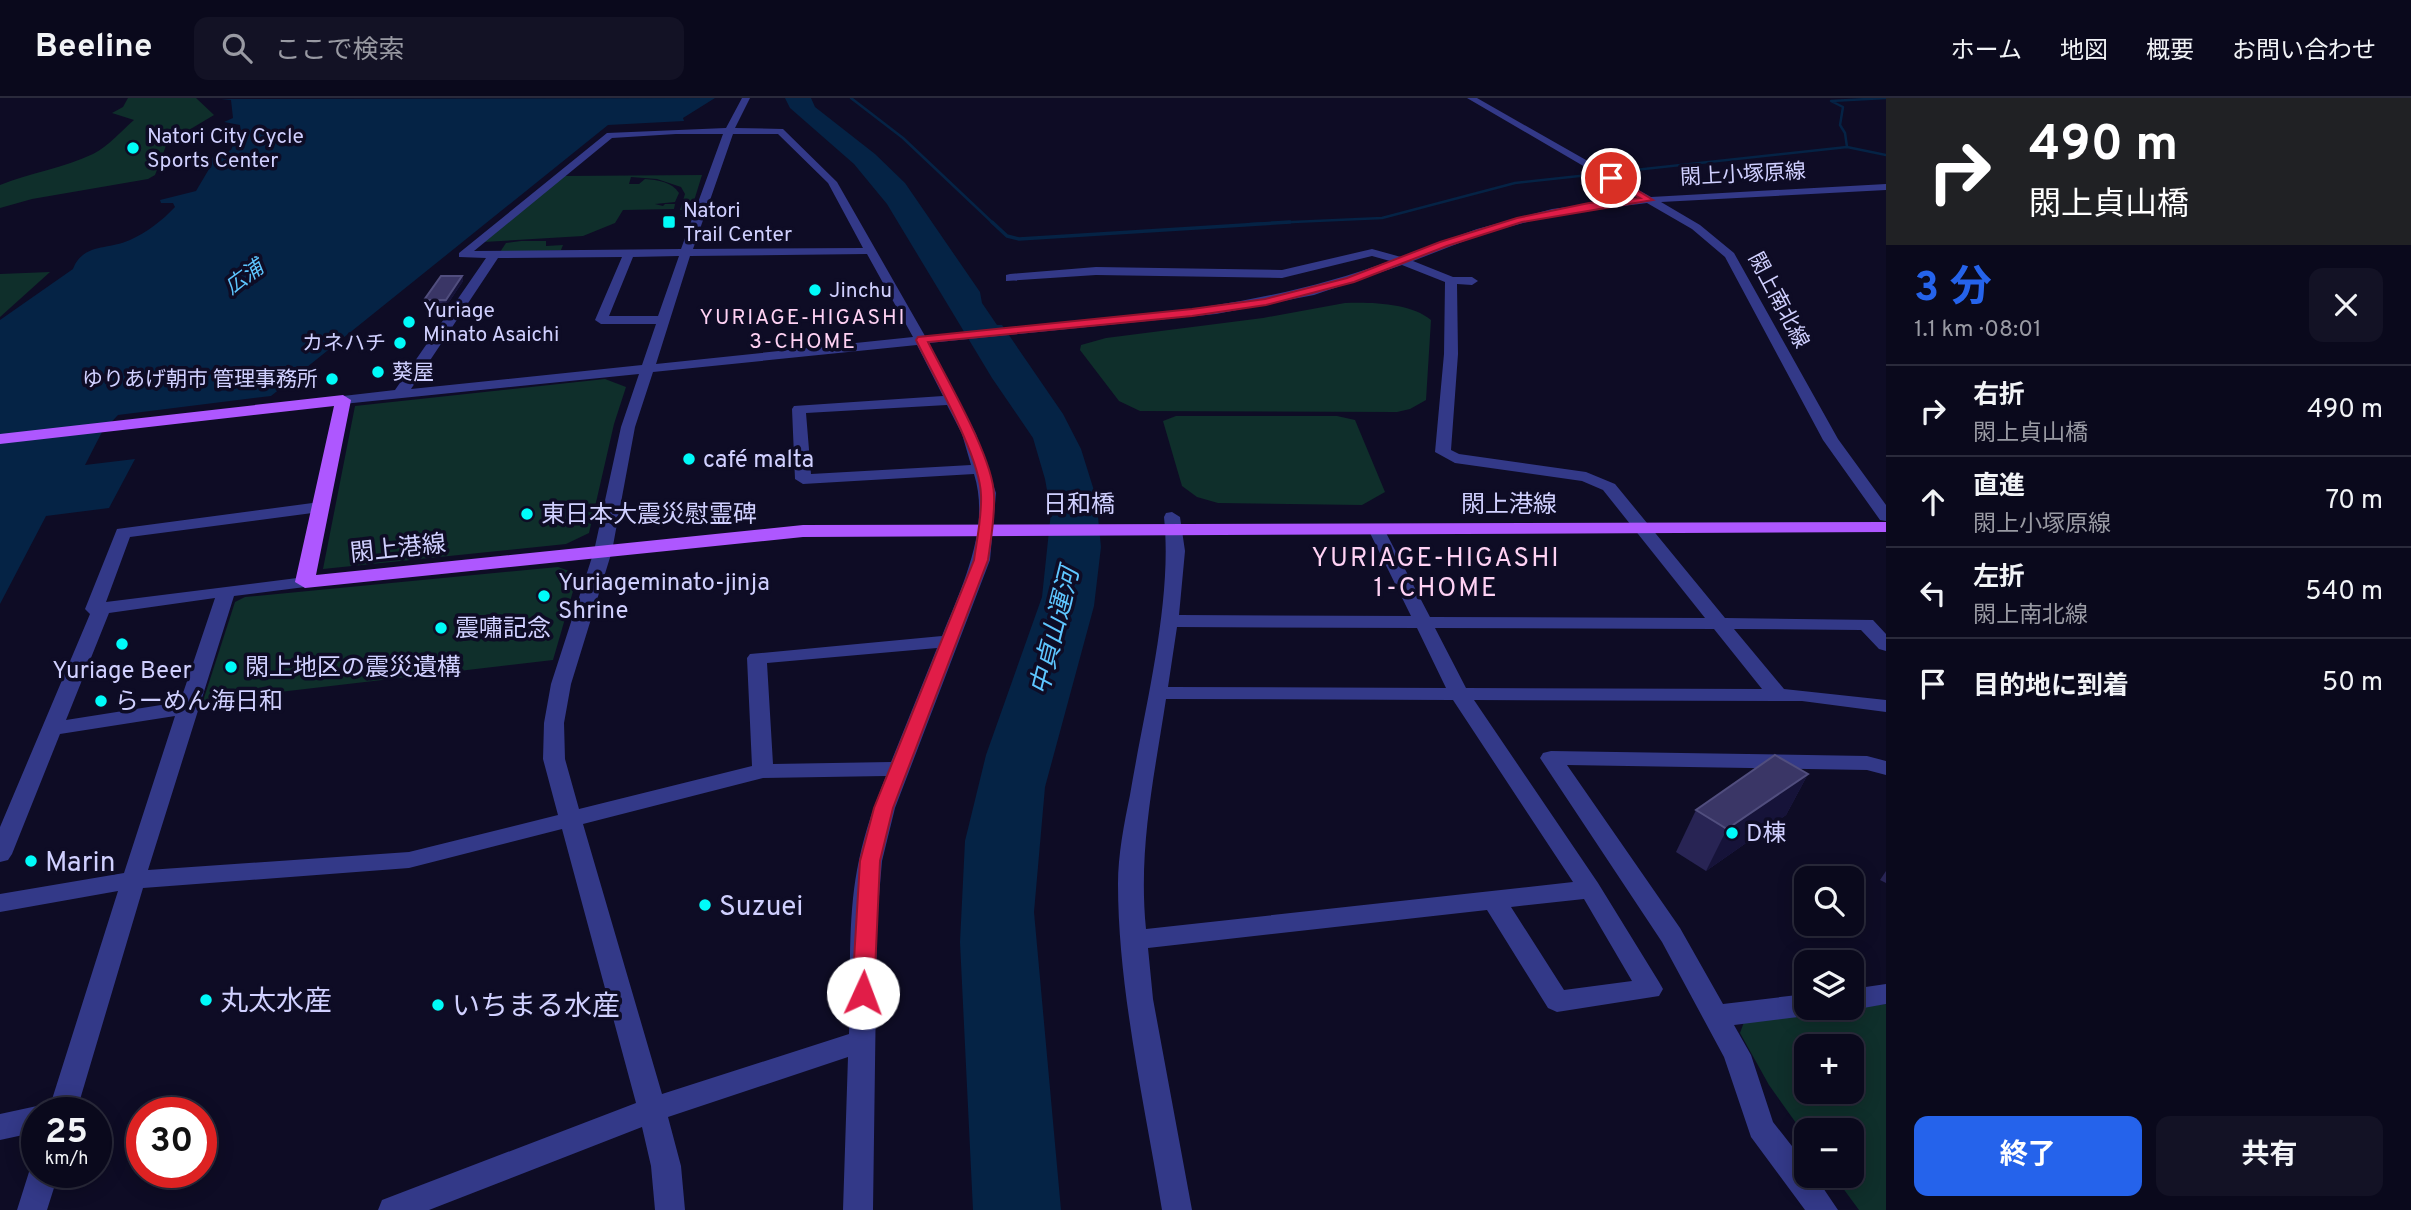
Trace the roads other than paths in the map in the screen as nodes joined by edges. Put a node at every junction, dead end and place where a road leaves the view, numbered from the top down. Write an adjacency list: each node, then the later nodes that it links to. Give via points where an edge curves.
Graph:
1 (746, 98): 3 (street)
2 (1471, 98): 5 (street, 閖上南北線)
3 (729, 131): 6 (street, via 780,131 832,182); 8 (street); 9 (street, via 610,135 463,255)
4 (1886, 187): 5 (street, 閖上小塚原線)
5 (1649, 200): 10 (street, 閖上小塚原線, via 1531,217); 23 (street, 閖上南北線, via 1716,240 1731,255 1830,440)
6 (871, 251): 8 (street); 15 (street)
7 (629, 253): 8 (street); 9 (street); 14 (street, via 601,320)
8 (687, 253): 14 (street)
9 (495, 254): 17 (street)
10 (1403, 261): 11 (street, via 1372,251 1282,274 1096,271); 12 (street); 15 (street, 閖上小塚原線, via 1266,302)
11 (1010, 278)
12 (1451, 280): 13 (street); 27 (street, via 1443,452 1455,458 1598,481)
13 (1472, 282)
14 (664, 320): 16 (street)
15 (921, 340): 16 (street); 19 (street)
16 (649, 368): 17 (street); 31 (street, via 628,426)
17 (400, 394): 18 (street)
18 (343, 400): 20 (main road); 22 (main road, 閖上港線)
19 (951, 400): 21 (street); 21 (street, via 799,409 803,479)
20 (0, 439)
21 (982, 469): 28 (street, via 988,493)
22 (320, 507): 32 (main road, 閖上港線); 34 (street, via 123,533 94,609)
23 (1886, 516)
24 (1172, 523): 26 (main road, 閖上港線); 30 (main road, 閖上港線); 35 (street, via 1175,551)
25 (1886, 527): 27 (main road, 閖上港線)
26 (1132, 528): 29 (main road, 日和橋)
27 (1645, 528): 30 (main road, 閖上港線); 37 (street)
28 (985, 529): 29 (main road, 閖上港線); 31 (main road, 閖上港線, via 803,531); 38 (street, via 981,560)
29 (1026, 529)
30 (1376, 529): 36 (street)
31 (603, 551): 32 (main road, 閖上港線); 49 (street, via 561,684 554,723 554,760)
32 (305, 582): 33 (street)
33 (226, 590): 34 (street); 44 (street)
34 (101, 610): 45 (street)
35 (1169, 621): 36 (street); 40 (street)
36 (1424, 622): 37 (street); 41 (street)
37 (1720, 623): 39 (street, via 1866,625); 42 (street)
38 (949, 641): 47 (street); 48 (street, via 757,658)
39 (1886, 645)
40 (1157, 693): 41 (street); 55 (street, via 1134,835 1130,884)
41 (1460, 695): 42 (street); 52 (street)
42 (1778, 695): 43 (street)
43 (1886, 706)
44 (188, 707): 45 (street); 51 (street)
45 (52, 729): 50 (street)
46 (1886, 768): 59 (street, via 1867,763 1551,758 1671,935)
47 (899, 769): 48 (street); 60 (street, via 870,861)
48 (763, 771): 49 (street)
49 (570, 818): 51 (street, via 409,860); 62 (street)
50 (0, 854)
51 (133, 880): 54 (street); 61 (street)
52 (1590, 889): 53 (street); 53 (street, via 1650,989 1557,1001)
53 (1494, 900): 55 (street)
54 (0, 903)
55 (1134, 940): 70 (street)
56 (1886, 994): 57 (street)
57 (1864, 997)
58 (1794, 1006): 59 (street)
59 (1716, 1016): 71 (street, via 1737,1055 1761,1128)
60 (862, 1041): 62 (street); 69 (street)
61 (67, 1097)
62 (652, 1110): 67 (street); 68 (street, via 666,1166)
63 (21, 1122): 64 (street)
64 (0, 1127)
65 (39, 1188): 66 (street)
66 (32, 1210)
67 (393, 1210)
68 (670, 1210)
69 (859, 1210)
70 (1177, 1210)
71 (1823, 1210)

